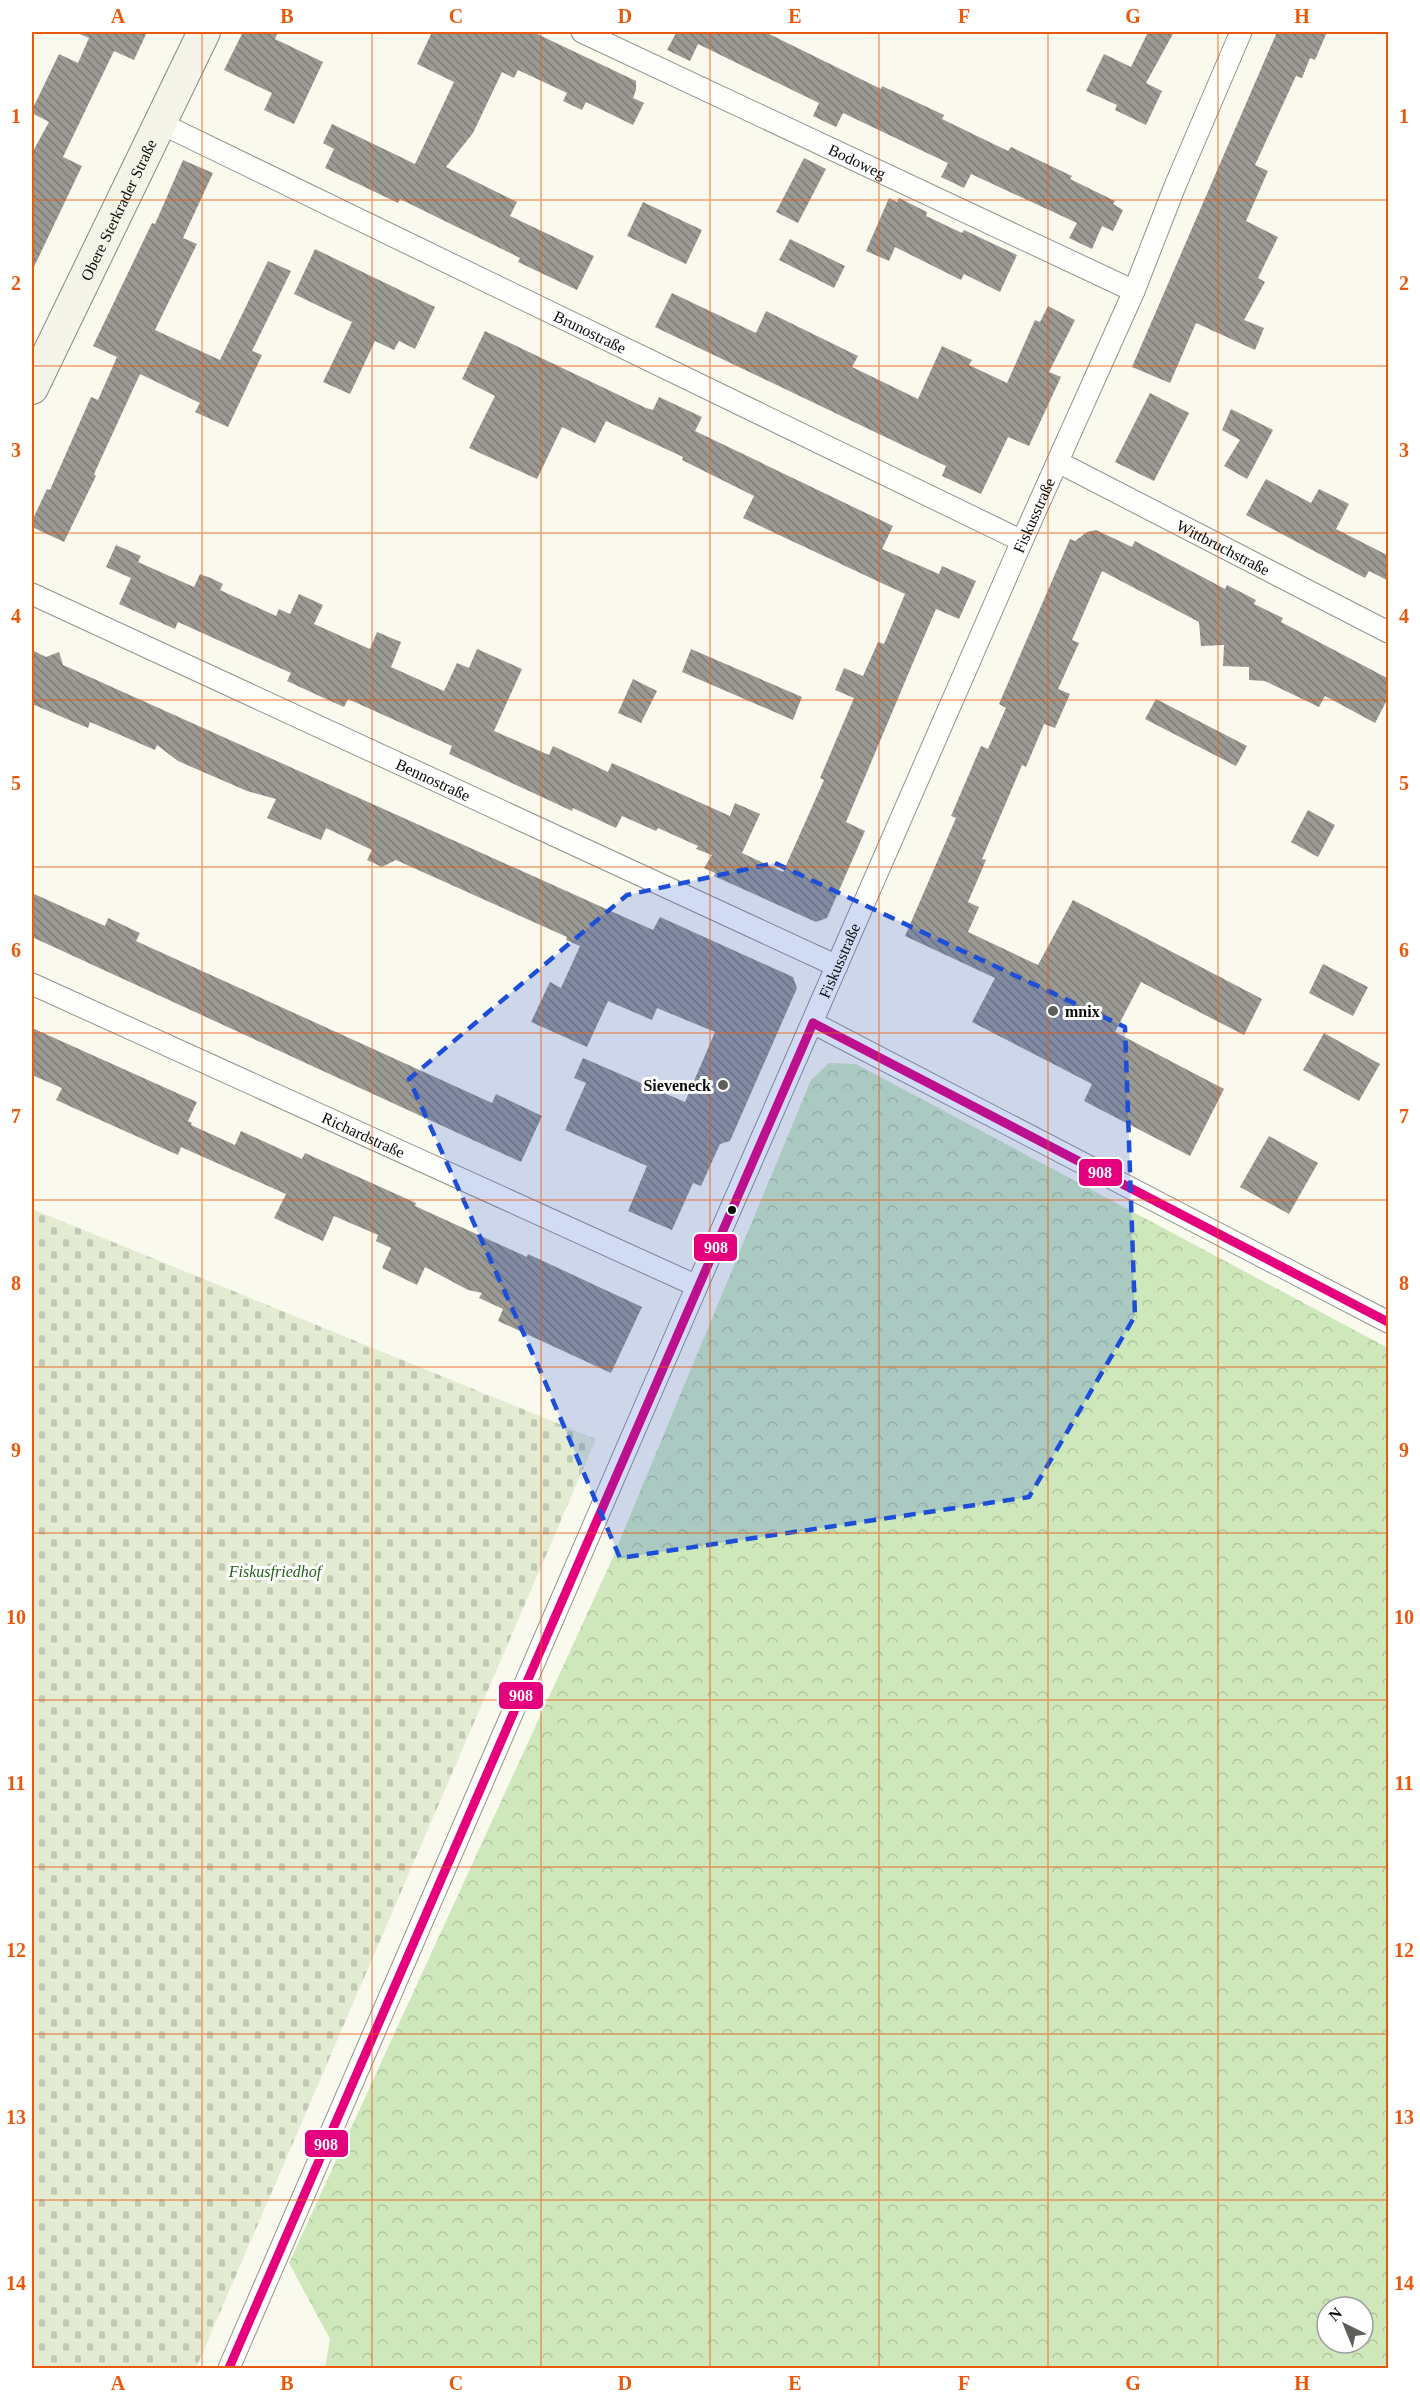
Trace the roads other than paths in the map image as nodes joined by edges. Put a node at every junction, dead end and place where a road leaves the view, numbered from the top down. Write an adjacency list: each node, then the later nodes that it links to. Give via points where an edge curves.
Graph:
1 (204, 32): 4 (street, Obere Sterkrader Straße)
2 (582, 32): 5 (street, Bodoweg)
3 (1241, 32): 5 (street, Fiskusstraße)
4 (160, 123): 6 (street, Obere Sterkrader Straße); 8 (street, Brunostraße)
5 (1134, 291): 7 (street, Fiskusstraße)
6 (32, 388)
7 (1058, 462): 8 (street, Fiskusstraße); 10 (street, Wittbruchstraße)
8 (1022, 541): 11 (street, Fiskusstraße)
9 (32, 594): 11 (street, Bennostraße)
10 (1389, 632)
11 (837, 966): 13 (street, Fiskusstraße)
12 (32, 984): 14 (street, Richardstraße)
13 (813, 1023): 14 (street, Fiskusstraße); 15 (street)
14 (697, 1286): 16 (street, Fiskusstraße)
15 (1389, 1322)
16 (229, 2368)

